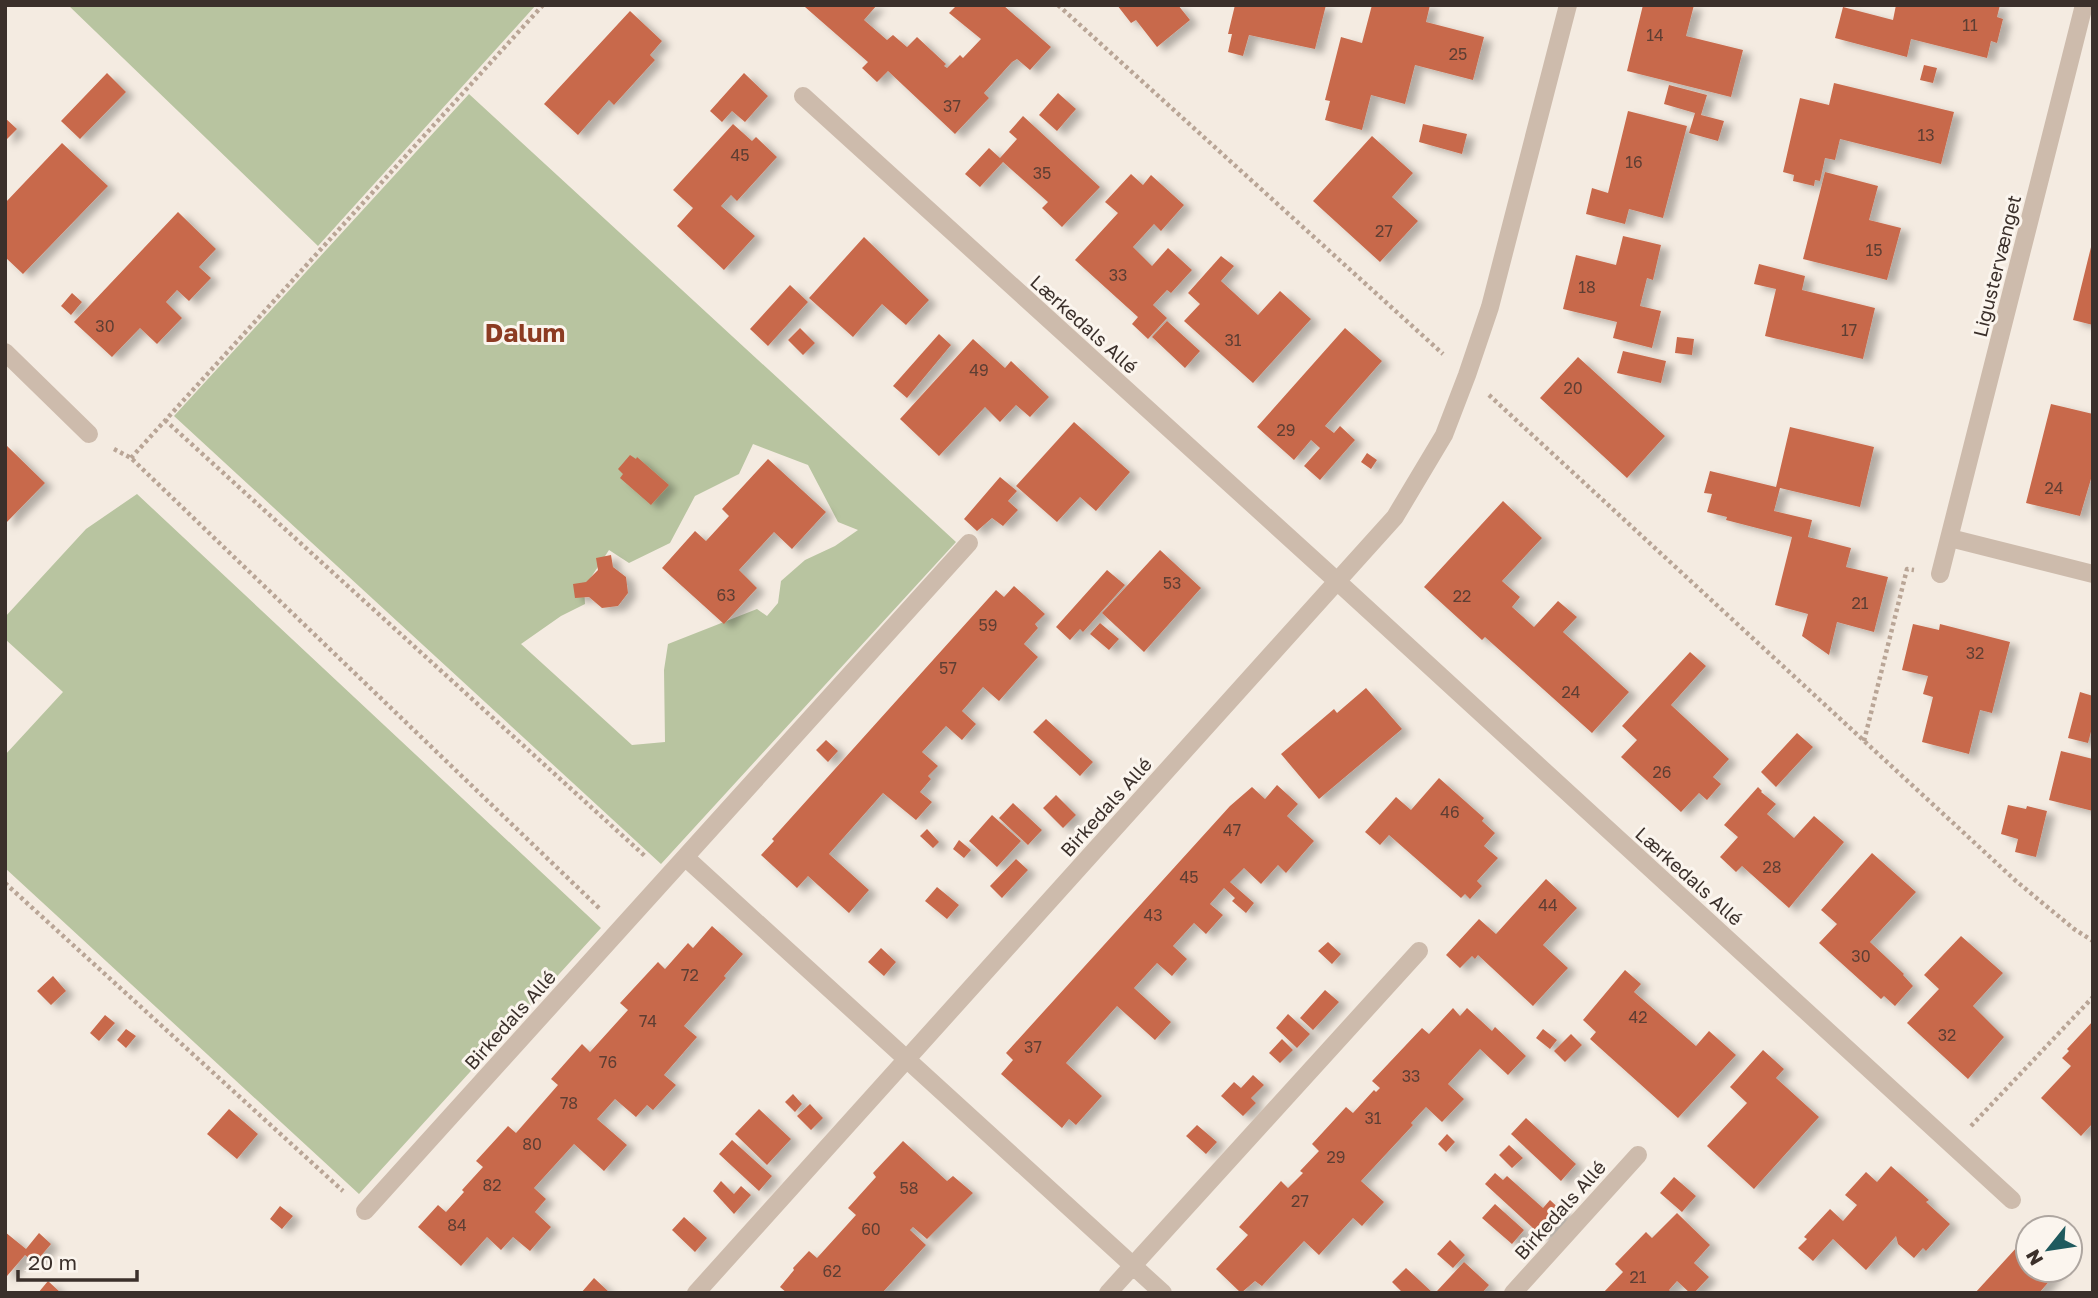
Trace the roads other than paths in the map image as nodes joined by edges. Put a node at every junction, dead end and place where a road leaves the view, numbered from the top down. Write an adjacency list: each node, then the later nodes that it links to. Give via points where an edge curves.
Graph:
1 (1568, 5): 10 (street, via 1490,307 1444,435 1395,517)
2 (2084, 5): 6 (street, Ligustervænget)
3 (803, 96): 10 (street, Lærkedals Allé)
4 (5, 352): 5 (street)
5 (89, 434)
6 (1950, 538): 8 (street, Ligustervænget); 9 (street)
7 (969, 543): 11 (street, Birkedals Allé)
8 (1940, 574)
9 (2093, 574)
10 (1338, 582): 13 (street, Birkedals Allé); 15 (street, Lærkedals Allé)
11 (685, 857): 13 (street); 16 (street, Birkedals Allé)
12 (1419, 951): 17 (street)
13 (906, 1060): 17 (street); 18 (street, Birkedals Allé)
14 (1638, 1155): 21 (street, Birkedals Allé)
15 (2012, 1200)
16 (365, 1211)
17 (1133, 1266): 19 (street); 20 (street)
18 (696, 1293)
19 (1108, 1293)
20 (1163, 1293)
21 (1513, 1293)

